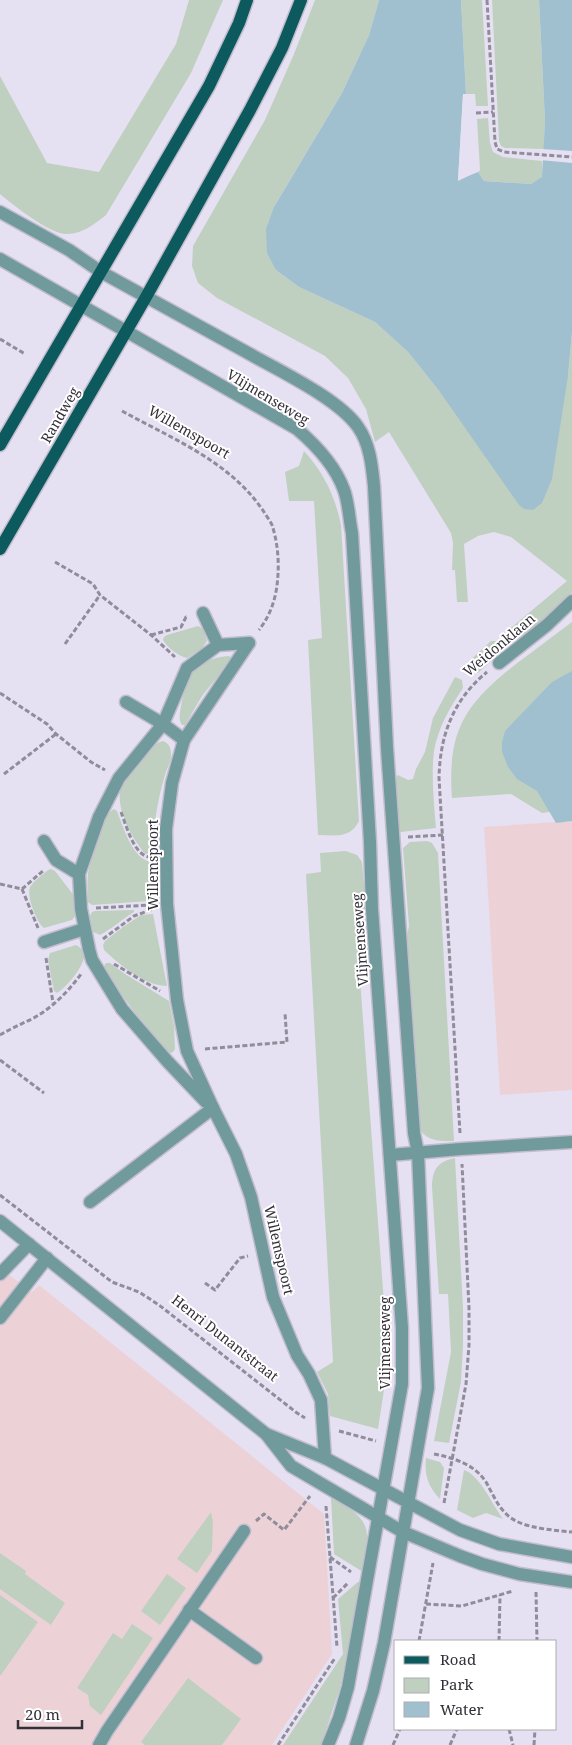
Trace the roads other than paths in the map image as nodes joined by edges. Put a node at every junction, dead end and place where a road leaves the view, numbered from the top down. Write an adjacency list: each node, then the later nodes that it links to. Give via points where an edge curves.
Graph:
1 (247, 0): 5 (main road, via 209,86)
2 (301, 0): 6 (main road, via 278,57)
3 (0, 212): 5 (street, via 69,250)
4 (0, 259): 7 (street)
5 (101, 272): 6 (street, Vlijmenseweg); 7 (main road)
6 (146, 297): 8 (main road, Randweg); 26 (street, Vlijmenseweg, via 306,386 349,417 364,438 371,458 393,838)
7 (82, 305): 8 (street, Vlijmenseweg); 9 (main road)
8 (125, 332): 10 (main road, Randweg); 27 (street, Vlijmenseweg, via 297,429 328,459 344,492 352,533 372,909)
9 (0, 445)
10 (0, 549)
11 (572, 601): 14 (street, Weidonklaan, via 547,626)
12 (203, 613): 13 (street)
13 (218, 645): 16 (street, Willemspoort, via 187,668); 17 (street, Willemspoort, via 250,643)
14 (499, 663)
15 (126, 702): 16 (street)
16 (163, 724): 17 (street); 19 (street, Willemspoort, via 116,783 99,817)
17 (184, 740): 22 (street, Willemspoort, via 172,783 166,858 167,904)
18 (44, 841): 19 (street, via 56,860)
19 (79, 874): 20 (street, Willemspoort)
20 (84, 929): 21 (street); 23 (street, Willemspoort, via 91,954 122,1009)
21 (44, 942)
22 (186, 1051): 23 (street); 24 (street, Willemspoort)
23 (168, 1062): 24 (street, Willemspoort)
24 (213, 1108): 28 (street); 35 (street, Willemspoort, via 236,1154 251,1197 273,1297 297,1355 321,1400)
25 (572, 1142): 26 (street)
26 (418, 1153): 27 (street); 37 (street, Vlijmenseweg, via 428,1388)
27 (390, 1155): 36 (street, Vlijmenseweg, via 402,1328 402,1384)
28 (90, 1202)
29 (0, 1221): 30 (street)
30 (29, 1244): 31 (street); 32 (street)
31 (47, 1258): 33 (street); 34 (street)
32 (0, 1274)
33 (0, 1318)
34 (266, 1434): 35 (street); 38 (street, via 291,1466)
35 (325, 1458): 36 (street)
36 (383, 1489): 37 (street); 38 (street, Vlijmenseweg)
37 (409, 1501): 40 (street, Vlijmenseweg); 41 (street, via 460,1530 499,1544)
38 (379, 1518): 40 (street); 46 (street, Vlijmenseweg, via 348,1687)
39 (244, 1531): 43 (street)
40 (403, 1532): 42 (street, via 482,1564 519,1574); 47 (street, Vlijmenseweg, via 384,1643)
41 (572, 1557)
42 (572, 1582)
43 (189, 1610): 44 (street); 45 (street)
44 (256, 1658)
45 (99, 1745)
46 (328, 1745)
47 (356, 1745)

